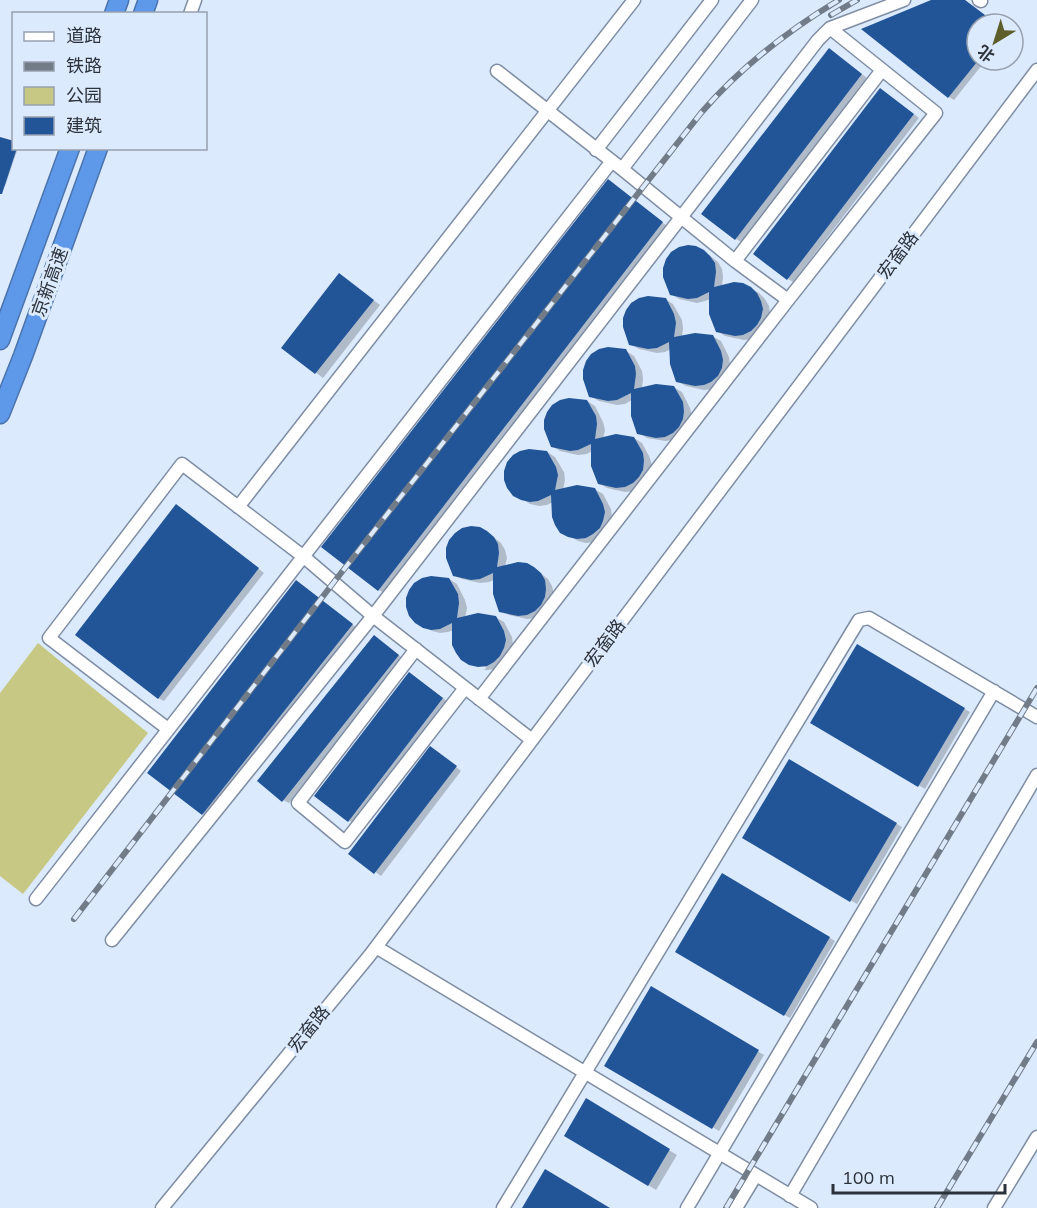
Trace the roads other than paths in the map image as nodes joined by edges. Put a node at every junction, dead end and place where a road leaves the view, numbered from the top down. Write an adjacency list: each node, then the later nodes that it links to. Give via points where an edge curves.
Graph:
1 (634, 0): 9 (street)
2 (712, 0): 12 (street)
3 (752, 0): 13 (street)
4 (904, 0): 5 (street)
5 (830, 28): 6 (street); 14 (street)
6 (882, 70): 15 (street); 16 (street, via 936,113)
7 (1037, 70): 28 (street, 宏奤路)
8 (497, 71): 9 (street)
9 (548, 112): 12 (street); 19 (street)
10 (69, 150): 17 (highway, 京新高速)
11 (97, 150): 18 (highway, 京新高速)
12 (596, 150): 13 (street)
13 (617, 165): 14 (street); 20 (street)
14 (682, 217): 15 (street); 21 (street)
15 (735, 261): 16 (street)
16 (788, 300): 25 (street)
17 (0, 340)
18 (0, 414)
19 (238, 507): 20 (street); 27 (street, via 182,464 49,638)
20 (304, 557): 21 (street); 27 (street)
21 (373, 616): 22 (street); 31 (street)
22 (416, 649): 23 (street); 23 (street, via 298,803 345,842)
23 (465, 688): 25 (street)
24 (994, 691): 26 (street); 33 (street, via 869,618 859,620); 35 (street)
25 (479, 699): 28 (street)
26 (1037, 717)
27 (168, 729): 30 (street)
28 (532, 740): 32 (street, 宏奤路)
29 (1037, 775): 37 (street)
30 (36, 899)
31 (112, 940)
32 (376, 946): 33 (street); 38 (street, 宏奤路)
33 (585, 1072): 35 (street); 39 (street)
34 (1037, 1137): 43 (street)
35 (719, 1153): 36 (street); 40 (street)
36 (756, 1175): 37 (street); 41 (street)
37 (790, 1196): 42 (street)
38 (162, 1208)
39 (503, 1208)
40 (687, 1208)
41 (736, 1208)
42 (811, 1208)
43 (994, 1208)

